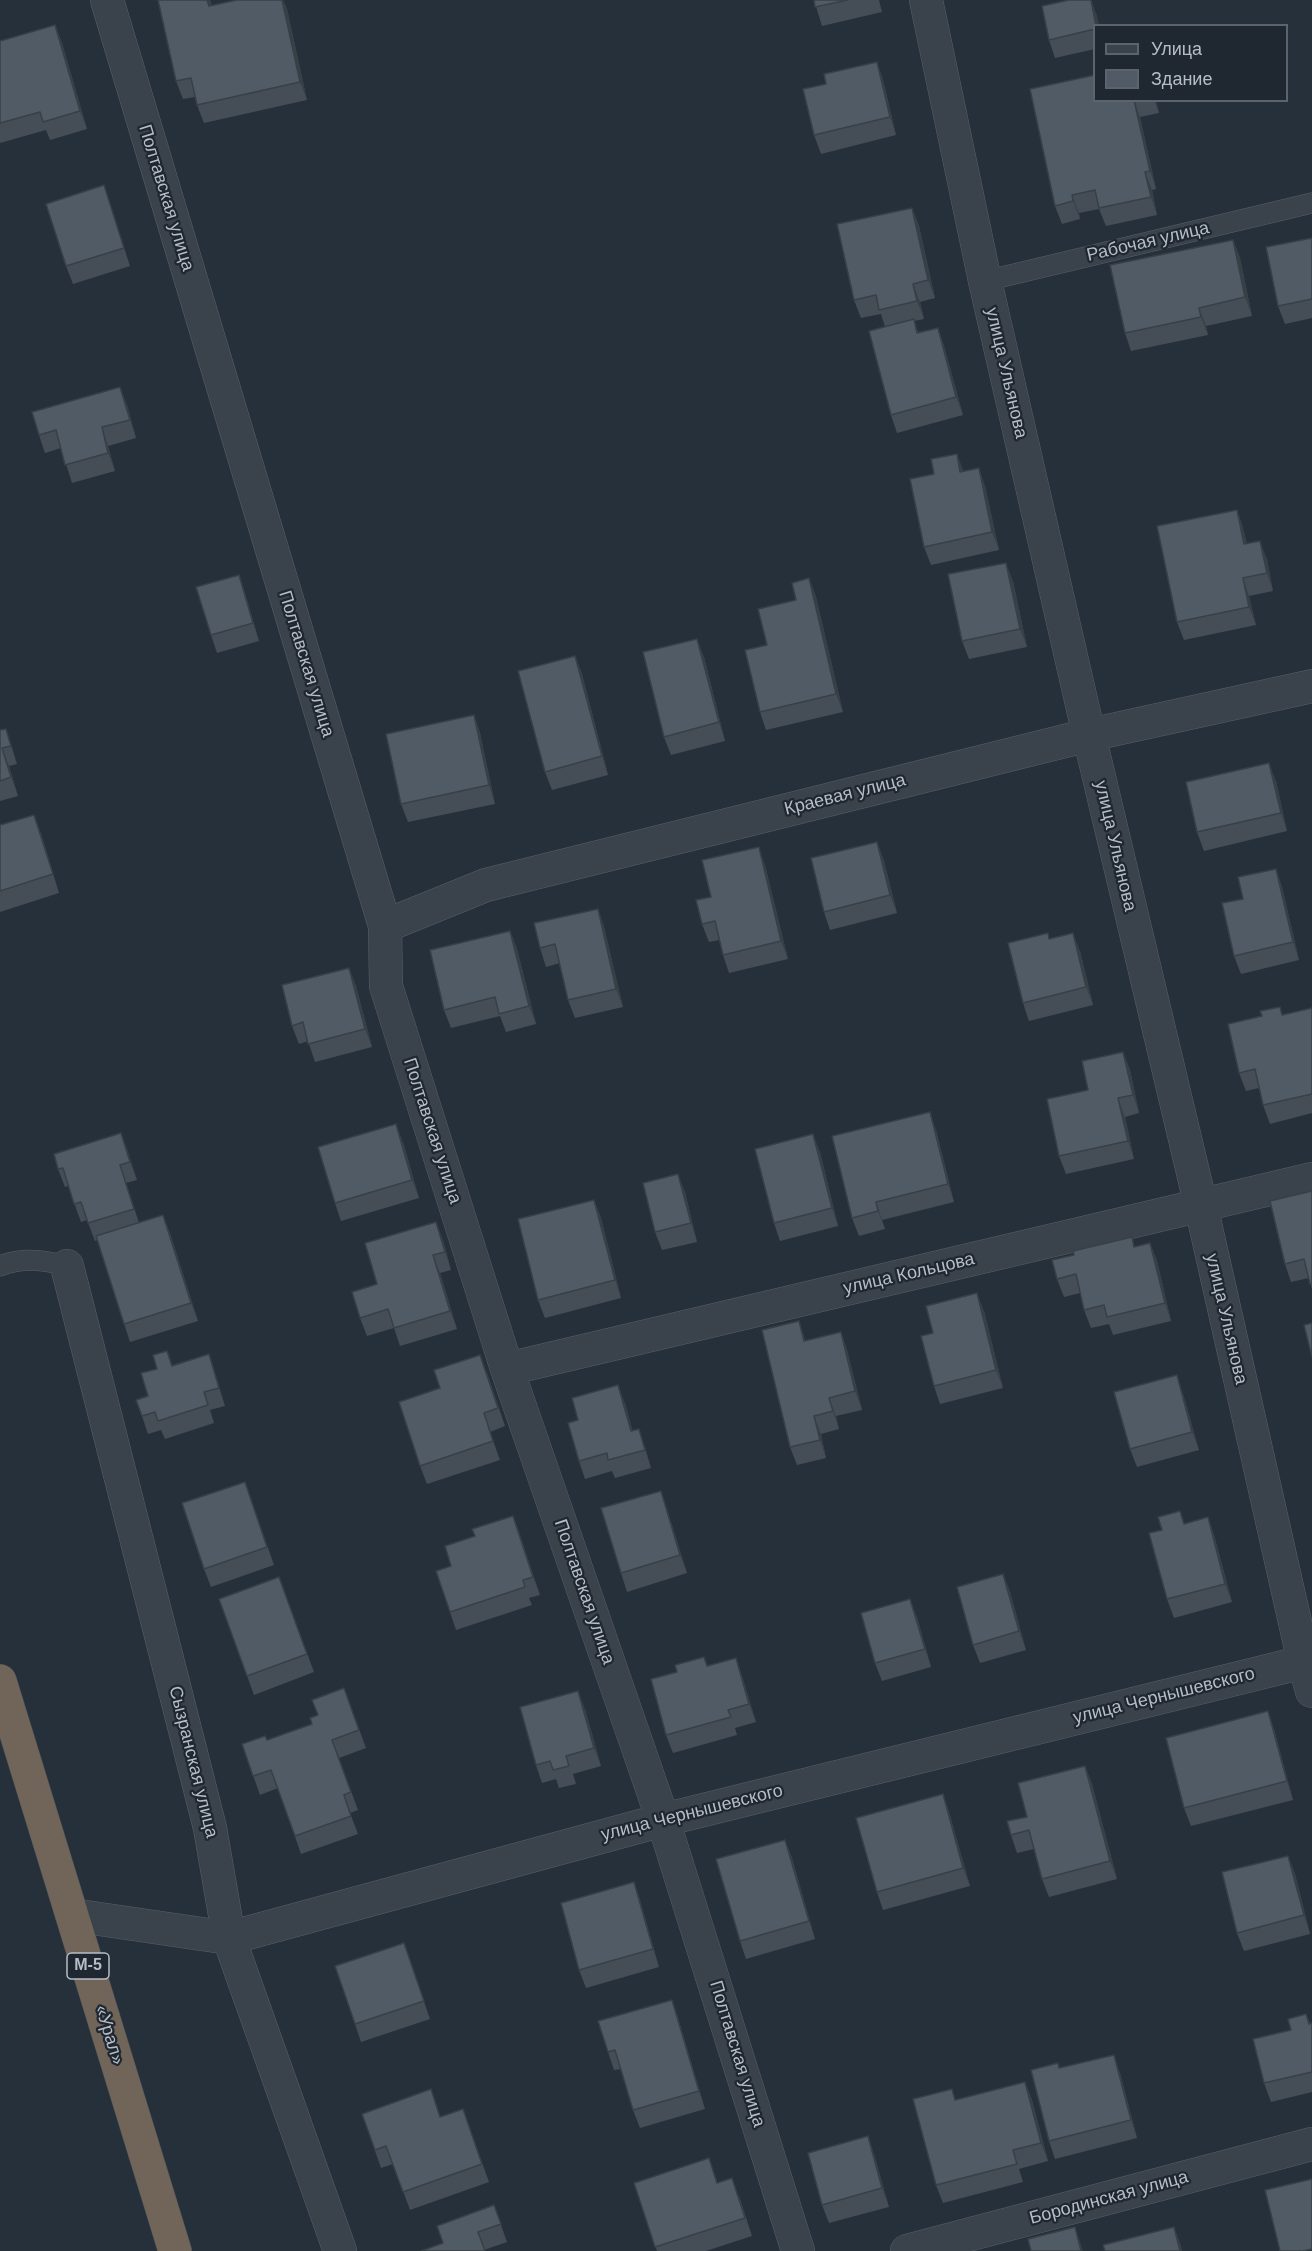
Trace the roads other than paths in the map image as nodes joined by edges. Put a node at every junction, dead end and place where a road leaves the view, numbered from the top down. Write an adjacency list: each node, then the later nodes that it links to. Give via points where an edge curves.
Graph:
1 (107, 0): 7 (street, Полтавская улица)
2 (926, 0): 4 (street, улица Ульянова)
3 (1312, 203): 4 (lane, Рабочая улица)
4 (985, 281): 6 (street, улица Ульянова)
5 (1312, 686): 6 (street, Краевая улица)
6 (1089, 735): 7 (street, Краевая улица, via 486,885); 9 (street, улица Ульянова)
7 (385, 926): 12 (street, Полтавская улица, via 386,986)
8 (1312, 1179): 9 (street, улица Кольцова)
9 (1201, 1206): 12 (street, улица Кольцова); 13 (street, улица Ульянова)
10 (0, 1266): 11 (lane, via 43,1259)
11 (68, 1266): 17 (street, Сызранская улица, via 210,1827)
12 (507, 1369): 15 (street, Полтавская улица)
13 (1309, 1671): 15 (street, улица Чернышевского)
14 (0, 1681): 16 (highway, «Урал» / М-5)
15 (663, 1820): 17 (street, улица Чернышевского); 21 (street, Полтавская улица)
16 (72, 1915): 17 (street, улица Чернышевского); 19 (highway, «Урал» / М-5)
17 (229, 1938): 20 (street, Сызранская улица)
18 (1312, 2144): 22 (street, Бородинская улица)
19 (175, 2251)
20 (340, 2251)
21 (798, 2251)
22 (907, 2251)

